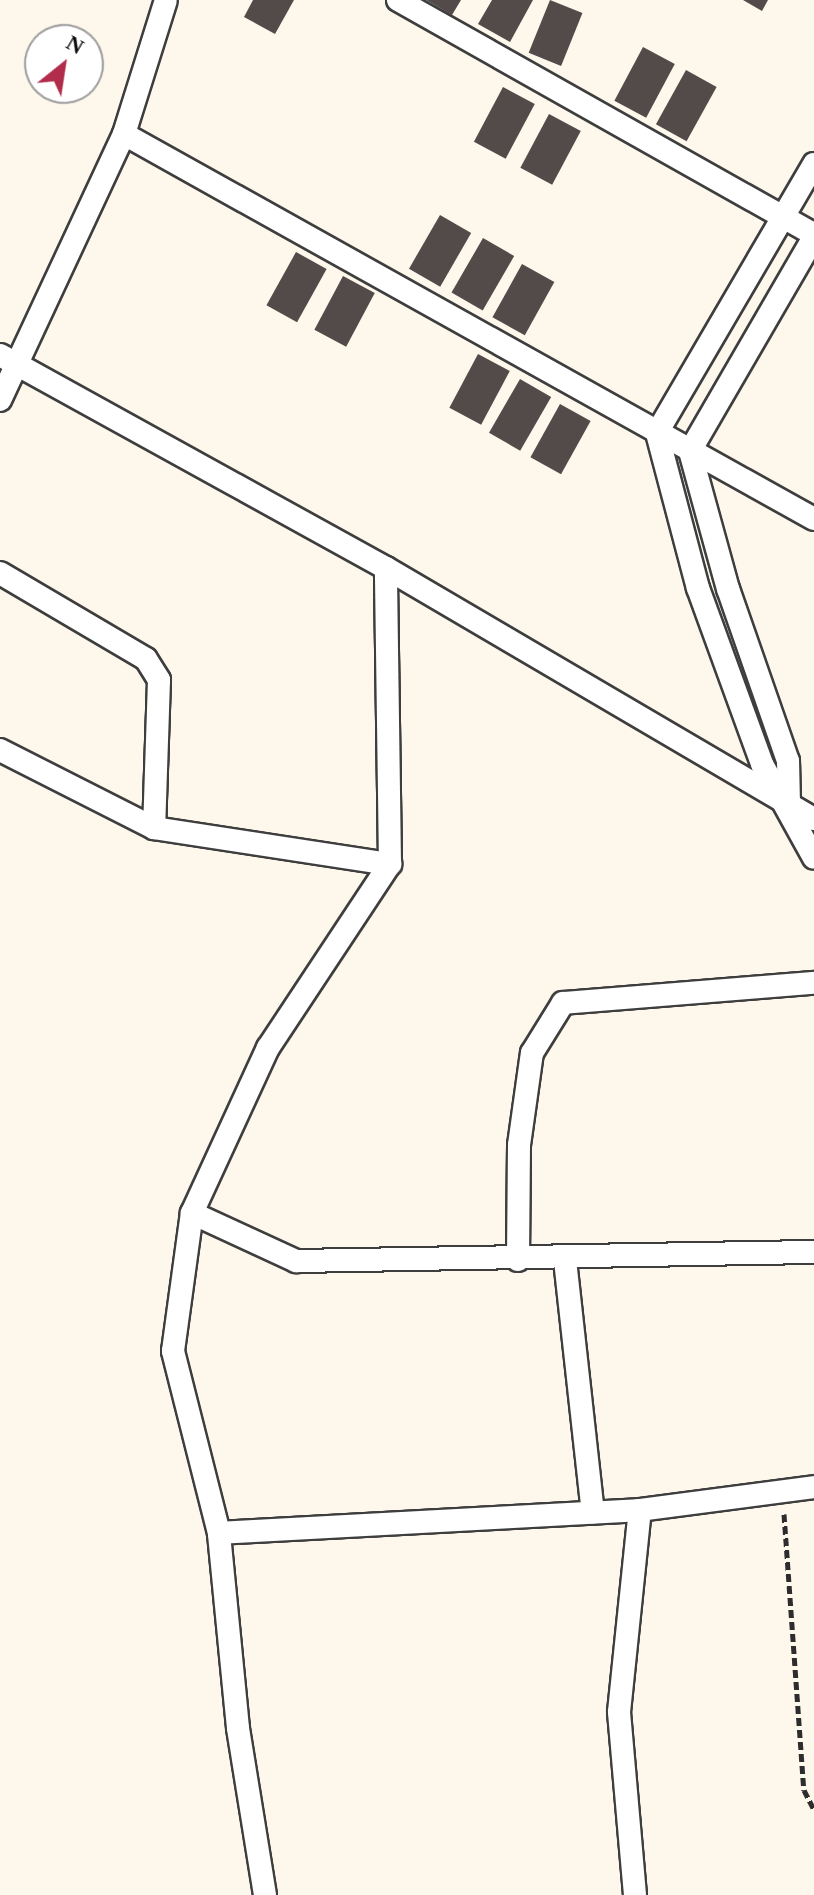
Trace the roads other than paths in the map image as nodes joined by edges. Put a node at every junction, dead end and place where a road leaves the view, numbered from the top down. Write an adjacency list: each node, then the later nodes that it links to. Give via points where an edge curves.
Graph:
1 (166, 0): 3 (street)
2 (398, 0): 5 (street)
3 (124, 134): 7 (street); 9 (street)
4 (814, 164): 5 (street)
5 (783, 218): 6 (street); 9 (street)
6 (814, 236): 10 (street)
7 (9, 359): 8 (street); 12 (street)
8 (0, 400)
9 (657, 433): 10 (street); 14 (street)
10 (690, 451): 11 (street); 15 (street)
11 (814, 519)
12 (386, 568): 17 (street); 21 (street)
13 (0, 573): 19 (street, via 146,659 159,680)
14 (698, 588): 15 (street); 17 (street, via 762,764)
15 (728, 589): 17 (street, via 788,761)
16 (0, 750): 19 (street)
17 (790, 806): 18 (street); 20 (street)
18 (814, 819)
19 (154, 828): 21 (street)
20 (814, 858)
21 (390, 864): 23 (street, via 268,1048)
22 (814, 983): 25 (street, via 563,1003 532,1053 519,1145)
23 (192, 1213): 25 (street, via 296,1261); 30 (street, via 173,1351)
24 (814, 1252): 26 (street)
25 (518, 1260): 26 (street)
26 (565, 1260): 29 (street)
27 (814, 1487): 28 (street)
28 (640, 1510): 29 (street); 32 (street, via 619,1712)
29 (593, 1512): 30 (street)
30 (219, 1533): 31 (street, via 238,1728)
31 (265, 1895)
32 (635, 1895)

